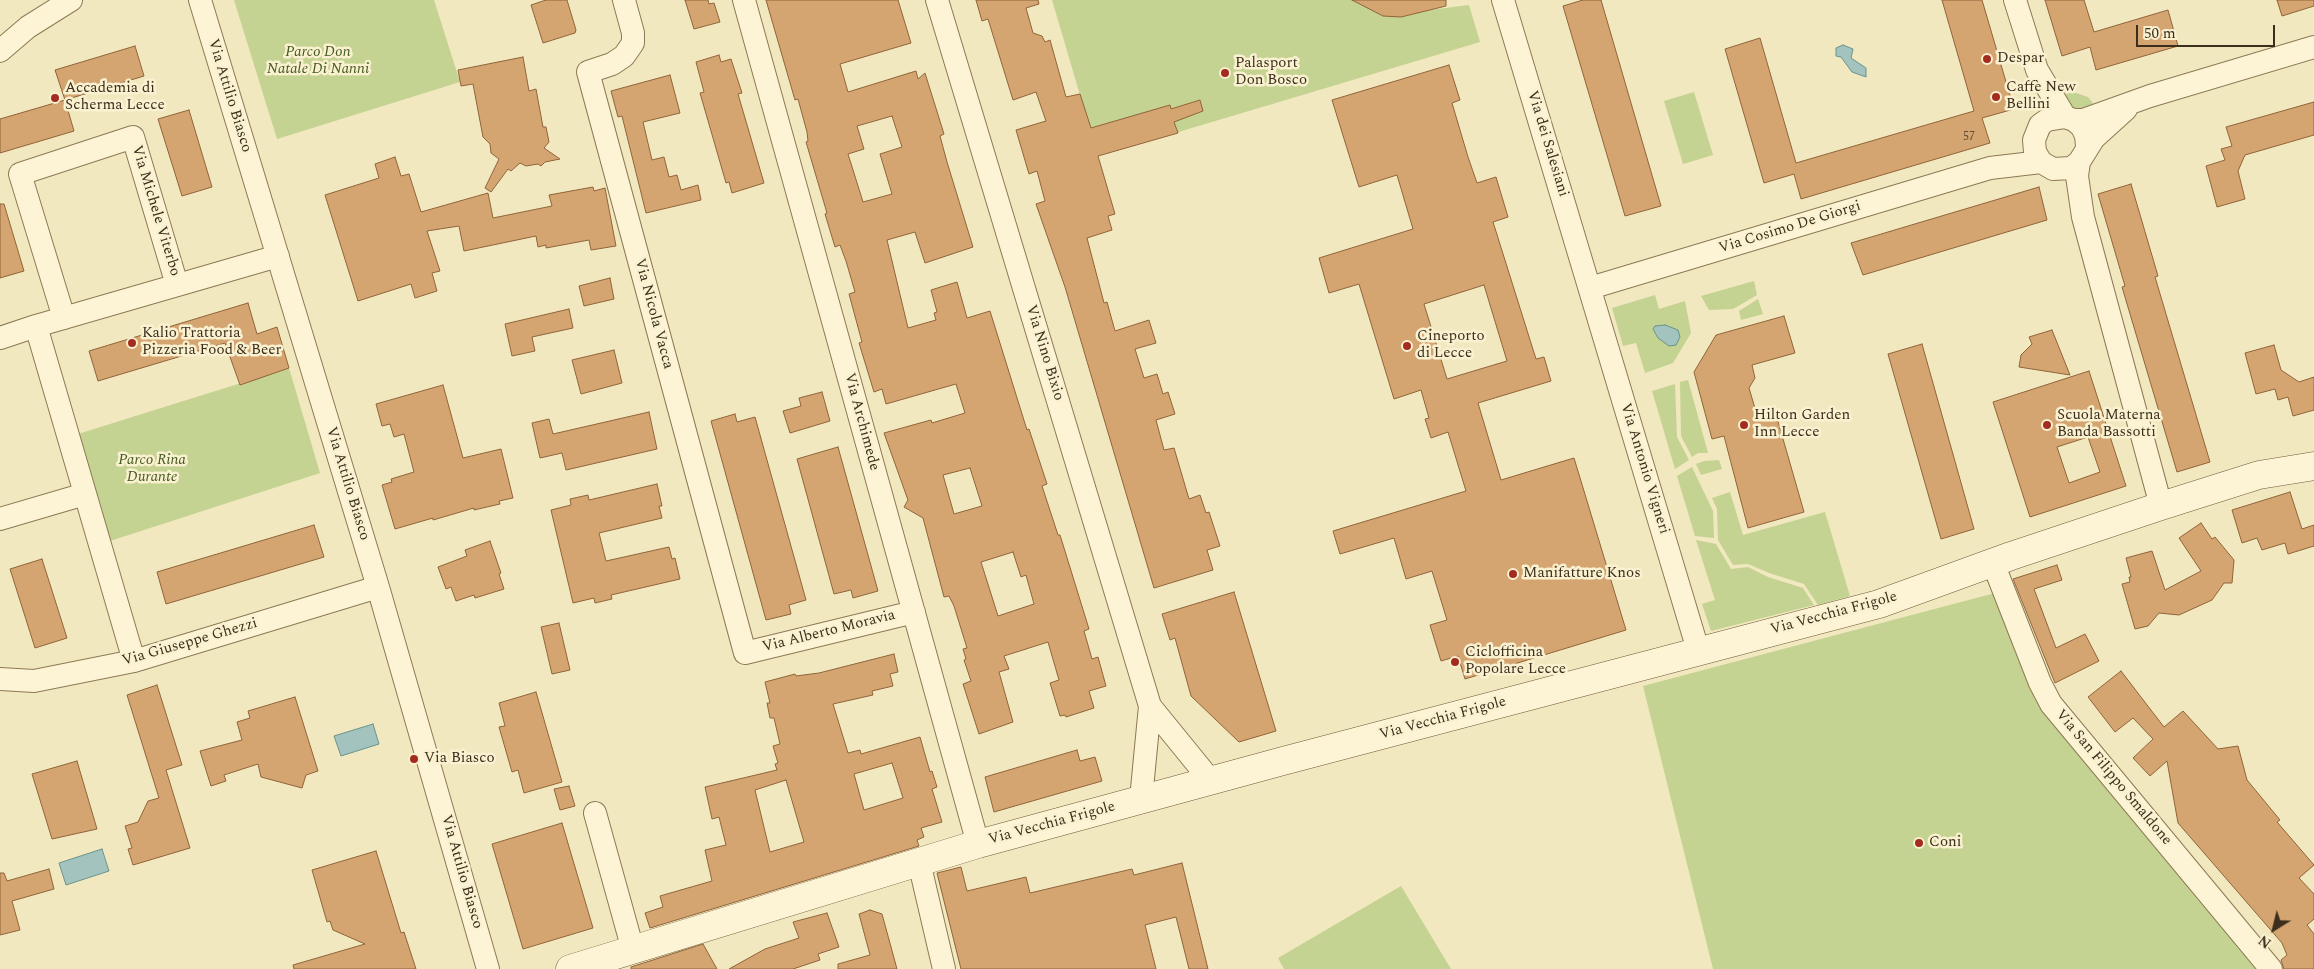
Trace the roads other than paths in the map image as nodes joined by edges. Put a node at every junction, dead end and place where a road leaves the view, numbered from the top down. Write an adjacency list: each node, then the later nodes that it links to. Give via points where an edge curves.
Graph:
1 (71, 0): 9 (street, via 28,26)
2 (200, 0): 18 (street, Via Attilio Biasco)
3 (624, 0): 32 (street, Via Nicola Vacca, via 633,43 624,56 612,64 588,72)
4 (744, 0): 30 (street, Via Archimede)
5 (937, 0): 35 (street, Via Nino Bixio)
6 (1503, 0): 20 (street, Via dei Salesiani)
7 (2015, 0): 10 (street)
8 (2314, 47): 11 (street, Via Cosimo De Giorgi, via 2150,96)
9 (0, 51)
10 (2037, 70): 12 (street); 13 (street)
11 (2130, 105): 12 (street, Via Cosimo De Giorgi); 14 (street, Via Cosimo De Giorgi)
12 (2070, 118): 13 (street, Via Cosimo De Giorgi, via 2056,116); 14 (street, via 2082,127 2086,136)
13 (2037, 133): 15 (street, via 2035,152); 16 (street, Via Cosimo De Giorgi)
14 (2083, 154): 15 (street, Via Cosimo De Giorgi, via 2071,168); 17 (street, via 2077,176)
15 (2047, 165): 16 (street, Via Cosimo De Giorgi); 17 (street)
16 (1990, 168): 20 (street, Via Cosimo De Giorgi)
17 (2082, 217): 26 (street)
18 (278, 256): 19 (street, Via Michele Viterbo); 29 (street, Via Attilio Biasco)
19 (177, 285): 21 (street, Via Michele Viterbo); 21 (street, Via Michele Viterbo, via 133,137 20,174)
20 (1590, 288): 31 (street, Via Antonio Vigneri)
21 (64, 318): 22 (street, Via Michele Viterbo)
22 (36, 326): 23 (street, Via Michele Viterbo); 25 (street)
23 (0, 338)
24 (2314, 466): 26 (street, Via Vecchia Frigole, via 2259,475)
25 (85, 494): 27 (street); 33 (street)
26 (2161, 506): 28 (street, Via Vecchia Frigole)
27 (0, 519)
28 (1993, 563): 31 (street, Via Vecchia Frigole, via 1879,604); 45 (street, Via San Filippo Smaldone, via 2051,704)
29 (378, 587): 33 (street, Via Giuseppe Ghezzi); 42 (street, Via Attilio Biasco)
30 (914, 612): 32 (street, Via Alberto Moravia); 39 (street, Via Archimede)
31 (1698, 650): 36 (street, Via Vecchia Frigole)
32 (745, 653)
33 (134, 661): 34 (street, Via Giuseppe Ghezzi, via 34,681)
34 (0, 679)
35 (1150, 706): 36 (street, Via Nino Bixio); 37 (street, Via Nino Bixio)
36 (1211, 781): 37 (street, Via Vecchia Frigole)
37 (1141, 799): 39 (street, Via Vecchia Frigole)
38 (595, 813): 41 (street)
39 (978, 844): 40 (street, Via Vecchia Frigole)
40 (919, 862): 41 (street, Via Vecchia Frigole); 44 (street)
41 (633, 950): 43 (street, Via Vecchia Frigole)
42 (488, 969)
43 (570, 969)
44 (944, 969)
45 (2271, 969)

